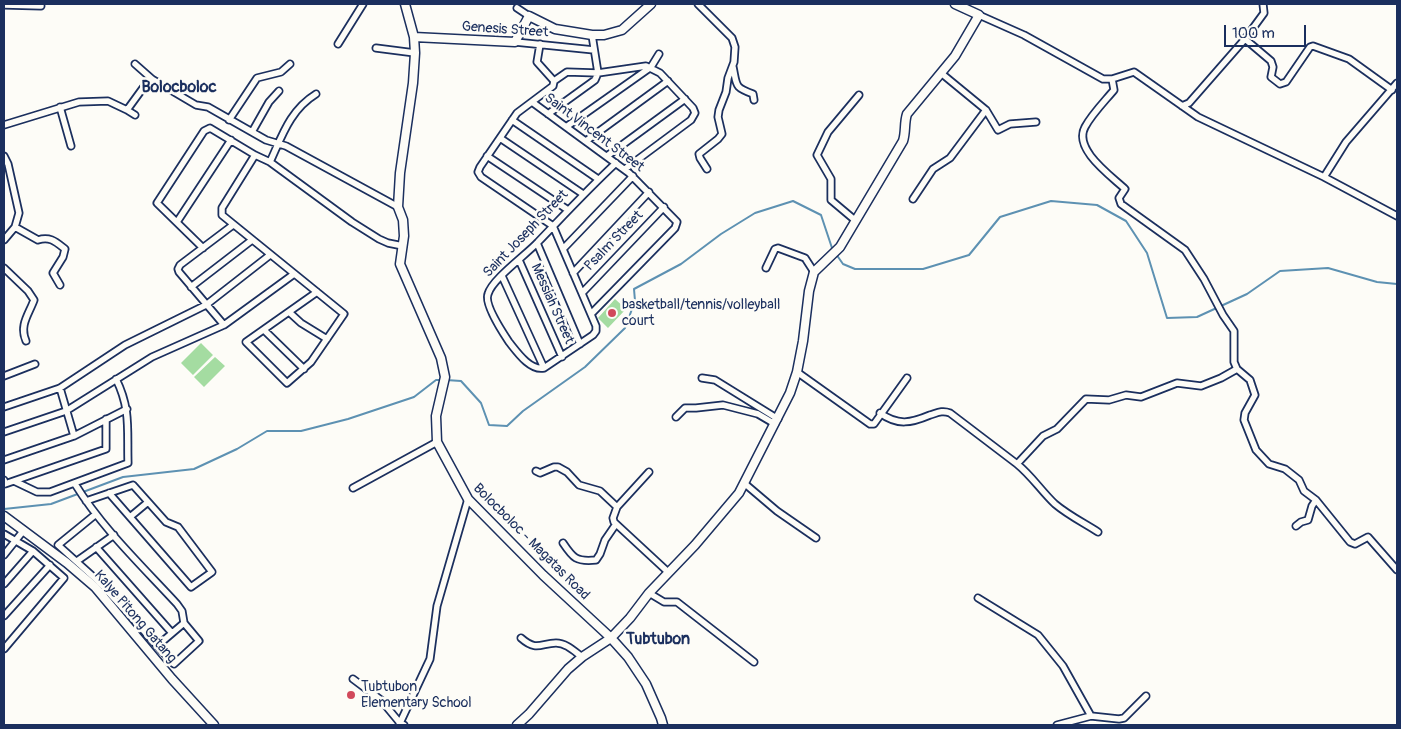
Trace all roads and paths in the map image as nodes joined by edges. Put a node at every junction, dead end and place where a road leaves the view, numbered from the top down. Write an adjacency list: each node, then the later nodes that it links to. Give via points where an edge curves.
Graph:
1 (363, 4): 16 (street)
2 (405, 4): 13 (street, Bolocboloc - Magatas Road)
3 (651, 4): 12 (street, via 622,30)
4 (698, 4): 25 (street, via 732,38 735,47)
5 (955, 4): 10 (street)
6 (1263, 4): 14 (street, via 1264,13)
7 (4, 5): 8 (street)
8 (42, 6)
9 (517, 8): 11 (street)
10 (979, 15): 27 (street); 28 (street, via 1024,35 1100,78)
11 (529, 16): 12 (street, via 555,28); 15 (street)
12 (592, 35): 19 (street)
13 (414, 37): 15 (street, Genesis Street); 20 (street, Bolocboloc - Magatas Road)
14 (1245, 39): 33 (street, via 1270,62 1273,67 1271,77 1280,84 1286,82 1313,46 1349,59); 40 (street, via 1189,103)
15 (514, 42): 17 (street, Genesis Street)
16 (338, 44)
17 (540, 44): 19 (street, Genesis Street); 30 (street, via 537,62)
18 (376, 48): 20 (street)
19 (594, 50): 26 (street)
20 (415, 52): 71 (street, Bolocboloc - Magatas Road)
21 (659, 54): 24 (street)
22 (135, 64): 29 (street)
23 (290, 64): 46 (street, via 281,72 257,78)
24 (651, 67): 26 (street, via 635,66); 31 (street); 50 (street)
25 (733, 67): 38 (street, via 737,86 753,94); 63 (street, via 719,110 722,134 699,154)
26 (598, 73): 30 (street, via 567,72); 44 (street, via 594,82)
27 (941, 73): 43 (street); 75 (street, via 907,114 903,141)
28 (1112, 79): 40 (street, via 1134,72); 110 (street, via 1114,90 1086,126 1082,140 1089,155 1125,189 1119,198 1121,204 1186,250 1234,331)
29 (152, 80): 42 (street); 46 (street)
30 (554, 81): 39 (street, Saint Vincent Street, via 553,86)
31 (668, 81): 37 (street); 54 (street)
32 (1397, 83): 33 (street)
33 (1392, 90): 66 (street, via 1346,142)
34 (279, 91): 51 (street)
35 (316, 94): 55 (street, via 300,106 285,126)
36 (859, 94): 75 (street, via 828,132 817,155 831,179 830,200)
37 (685, 99): 60 (street); 64 (street, via 695,114 691,120)
38 (754, 100)
39 (532, 102): 44 (street, Saint Vincent Street); 47 (street, Saint Vincent Street)
40 (1182, 106): 66 (street, via 1198,117)
41 (60, 107): 42 (street, via 104,100); 49 (street); 56 (street)
42 (127, 110): 45 (street)
43 (986, 110): 48 (street, via 998,130 1010,124); 70 (street, via 950,158 933,169)
44 (548, 114): 50 (street, Saint Vincent Street)
45 (134, 115)
46 (229, 120): 51 (street)
47 (512, 120): 52 (street, Saint Vincent Street); 67 (street)
48 (1036, 122)
49 (4, 125)
50 (566, 127): 54 (street, Saint Vincent Street)
51 (252, 132): 55 (street)
52 (500, 138): 59 (street, Saint Vincent Street); 69 (street)
53 (231, 140): 57 (street); 76 (street); 76 (street, via 213,129 204,131 157,203)
54 (586, 141): 60 (street, Saint Vincent Street)
55 (278, 143): 61 (street); 71 (street)
56 (71, 146)
57 (255, 155): 61 (street); 77 (street, via 221,210 224,218)
58 (4, 156): 79 (street, via 19,213)
59 (487, 156): 73 (street); 78 (street, Saint Vincent Street, via 479,170 481,177)
60 (608, 156): 62 (street, Saint Vincent Street)
61 (270, 162): 83 (street, via 379,240)
62 (616, 163): 64 (street, Saint Vincent Street); 67 (street, Saint Joseph Street)
63 (707, 169)
64 (625, 170): 65 (street, Saint Vincent Street)
65 (633, 176): 68 (street, Saint Vincent Street); 85 (street)
66 (1324, 177): 74 (street)
67 (598, 179): 69 (street, Saint Joseph Street)
68 (649, 192): 72 (street, Saint Vincent Street); 91 (street)
69 (583, 194): 73 (street, Saint Joseph Street)
70 (913, 198)
71 (398, 207): 83 (street, Bolocboloc - Magatas Road, via 403,220)
72 (664, 207): 97 (street, Psalm Street); 100 (street, Saint Vincent Street, via 676,220 675,228)
73 (568, 210): 78 (street, Saint Joseph Street)
74 (1397, 216)
75 (856, 221): 90 (street, via 834,254)
76 (177, 222): 84 (street)
77 (233, 225): 81 (street); 84 (street)
78 (554, 226): 82 (street, Saint Joseph Street); 85 (street)
79 (15, 227): 80 (street); 94 (street, via 38,240 49,238 65,249 53,273)
80 (4, 240)
81 (252, 240): 86 (street); 95 (street)
82 (537, 243): 87 (street, Saint Joseph Street); 105 (street)
83 (404, 246): 126 (street, Bolocboloc - Magatas Road, via 400,264 441,358 444,380 436,416)
84 (203, 248): 95 (street, via 178,267)
85 (563, 249): 91 (street)
86 (270, 255): 92 (street); 98 (street)
87 (518, 260): 93 (street, Saint Joseph Street); 106 (street, Messiah Street)
88 (4, 268): 104 (street, via 34,300 22,331)
89 (766, 268): 90 (street, via 778,248 805,258)
90 (814, 272): 111 (street)
91 (573, 273): 97 (street)
92 (294, 274): 96 (street); 101 (street)
93 (502, 276): 108 (street); 108 (street, Saint Joseph Street, via 488,294 494,315 522,357 537,368)
94 (60, 285)
95 (191, 287): 98 (street)
96 (317, 292): 99 (street); 103 (street, via 344,314)
97 (582, 293): 100 (street)
98 (206, 305): 101 (street); 116 (street, via 125,345)
99 (289, 312): 102 (street); 103 (street)
100 (591, 314): 105 (street, via 596,331)
101 (224, 324): 115 (street, via 152,357)
102 (264, 330): 109 (street); 109 (street, via 246,342 287,383)
103 (327, 339): 109 (street)
104 (26, 341)
105 (580, 344): 106 (street)
106 (562, 357): 108 (street)
107 (36, 364): 112 (street)
108 (544, 368)
109 (304, 369)
110 (1237, 369): 128 (street, via 1202,386 1177,383 1141,397 1126,395 1109,400 1086,399 1057,429 1043,436); 138 (street, via 1253,386 1255,396 1244,413 1244,420 1256,450 1269,464 1285,469 1300,480 1304,491)
111 (797, 372): 120 (street, via 870,424 874,424); 123 (street)
112 (4, 376)
113 (702, 378): 123 (street, via 715,380)
114 (907, 378): 120 (street)
115 (116, 379): 118 (street); 119 (street)
116 (60, 388): 117 (street); 119 (street)
117 (4, 407)
118 (127, 408): 122 (street); 134 (street, via 128,463)
119 (66, 411): 124 (street); 125 (street)
120 (880, 413): 128 (street, via 900,423 946,411)
121 (676, 417): 123 (street, via 684,408 723,405)
122 (106, 420): 125 (street); 132 (street, via 106,449)
123 (777, 421): 133 (street)
124 (4, 432)
125 (74, 436): 127 (street)
126 (437, 442): 135 (street); 137 (street, Bolocboloc - Magatas Road)
127 (4, 460)
128 (1017, 464): 148 (street, via 1054,503)
129 (536, 470): 141 (street, via 540,473 558,467 579,485 600,491)
130 (649, 472): 141 (street)
131 (4, 480): 132 (street, via 5,484)
132 (14, 481): 134 (street, via 44,493)
133 (744, 483): 151 (street); 160 (street, via 726,510)
134 (76, 486): 139 (street)
135 (353, 488)
136 (109, 493): 139 (street); 140 (street, via 133,485); 144 (street)
137 (468, 499): 168 (street, Bolocboloc - Magatas Road); 176 (street, via 439,599 430,659)
138 (1316, 500): 146 (street, via 1308,520); 159 (street, via 1350,542 1355,544 1368,537)
139 (86, 501): 142 (street)
140 (148, 502): 144 (street); 144 (street, via 166,522 178,527 212,572 192,588)
141 (617, 507): 145 (street, via 613,520)
142 (96, 514): 150 (street); 157 (street, via 58,545)
143 (4, 516): 147 (street, Kalye Pitong Gatang)
144 (130, 517)
145 (616, 524): 153 (street, via 596,560 573,558); 160 (street)
146 (1296, 526)
147 (24, 530): 152 (street); 177 (street, Kalye Pitong Gatang, via 95,587)
148 (1098, 532)
149 (4, 534): 152 (street)
150 (114, 535): 154 (street); 165 (street, via 177,604)
151 (816, 538)
152 (16, 541): 155 (street); 156 (street)
153 (563, 543)
154 (96, 547): 157 (street); 166 (street)
155 (33, 551): 158 (street); 161 (street)
156 (4, 554)
157 (77, 561): 170 (street)
158 (50, 565): 164 (street); 169 (street, via 64,578)
159 (1397, 570)
160 (668, 572): 162 (street)
161 (4, 584)
162 (649, 593): 168 (street); 172 (street, via 664,602 677,602)
163 (978, 598): 175 (street, via 1038,635 1063,666)
164 (4, 616)
165 (184, 623): 166 (street); 170 (street, via 200,642 174,664)
166 (172, 633): 170 (street)
167 (522, 638): 171 (street, via 542,646 563,645)
168 (611, 638): 171 (street); 179 (street, Bolocboloc - Magatas Road, via 642,678)
169 (5, 645)
170 (157, 646)
171 (582, 657): 178 (street)
172 (754, 662)
173 (354, 678): 176 (street, via 381,700)
174 (1146, 696): 175 (street, via 1124,718)
175 (1091, 716): 180 (street)
176 (401, 724)
177 (214, 725)
178 (517, 725)
179 (663, 725)
180 (1057, 725)

